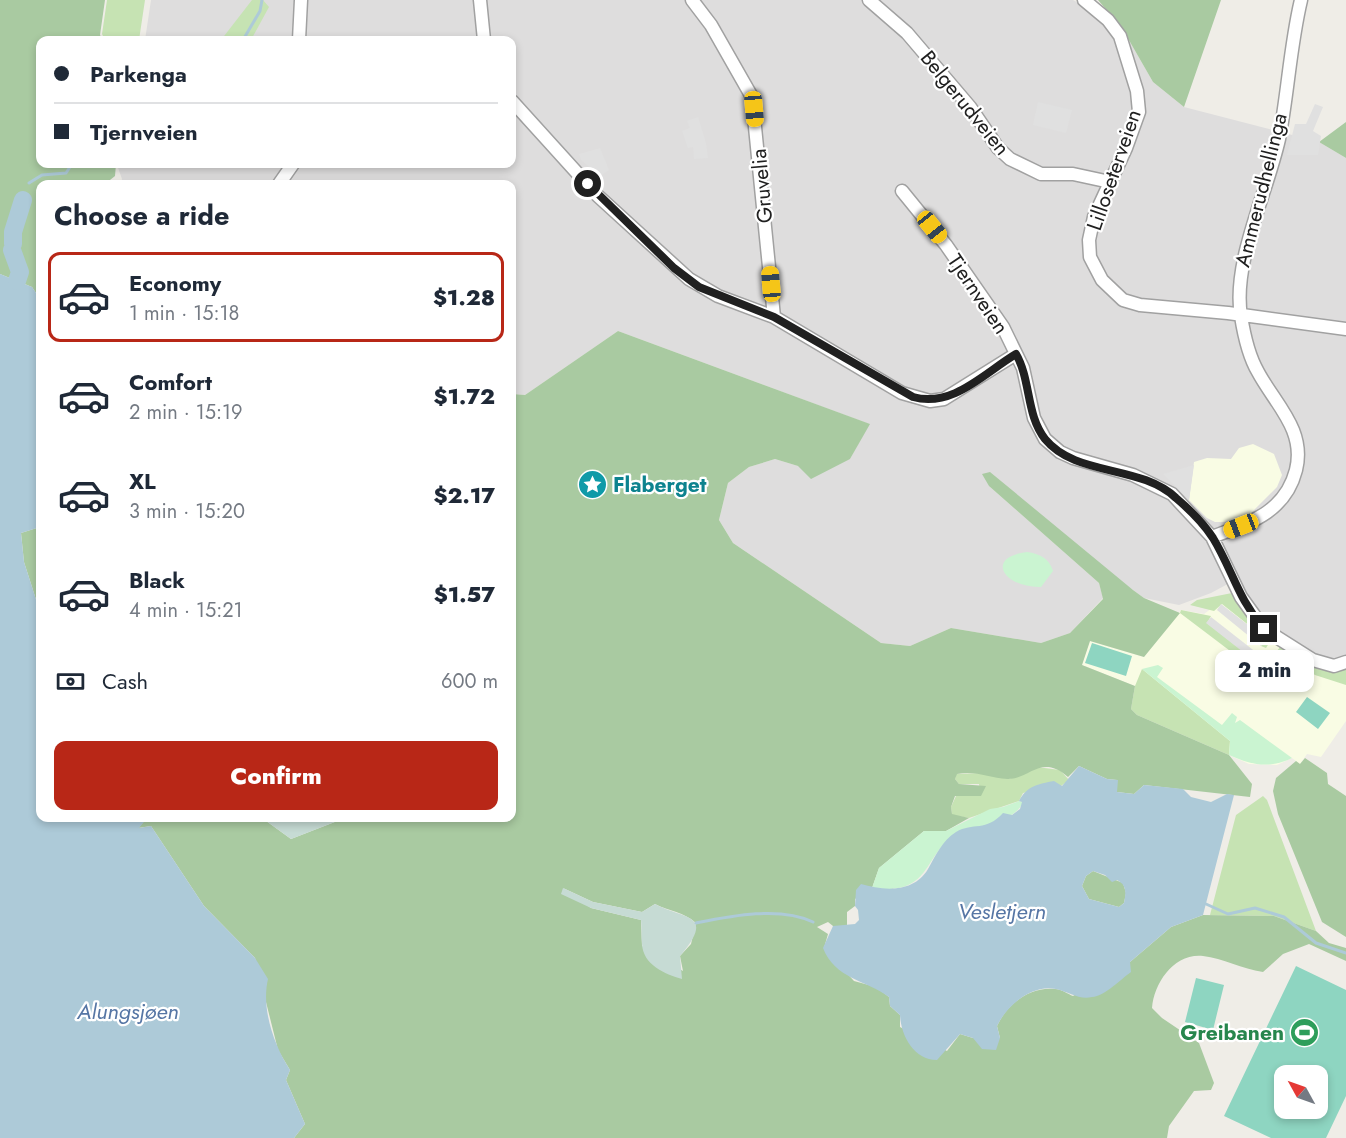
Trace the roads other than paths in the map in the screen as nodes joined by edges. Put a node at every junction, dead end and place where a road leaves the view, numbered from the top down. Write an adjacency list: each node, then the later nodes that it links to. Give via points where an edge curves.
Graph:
1 (301, 0): 7 (street)
2 (480, 0): 8 (street)
3 (692, 0): 13 (street, Gruvelia, via 711,25 752,97)
4 (869, 0): 10 (street, Belgerudveien, via 907,33 1010,159 1041,174 1073,174)
5 (1084, 0): 10 (street, Lilloseterveien, via 1108,20 1119,36 1137,91 1138,111)
6 (1300, 0): 12 (street, Ammerudhellinga, via 1279,139 1239,273)
7 (298, 36)
8 (484, 36)
9 (516, 105): 13 (street, via 598,196 674,268 699,287)
10 (1110, 182): 12 (street, Lilloseterveien, via 1094,217 1089,240 1090,257 1102,280 1123,300 1140,305)
11 (903, 191): 15 (street, Tjernveien, via 1003,327)
12 (1241, 315): 14 (street, Lilloseterveien); 16 (street, Ammerudhellinga, via 1255,365 1294,431 1297,469 1284,498 1268,514)
13 (774, 317): 15 (street, via 902,393 930,401 950,397)
14 (1346, 329)
15 (1016, 354): 16 (street, Tjernveien, via 1030,389 1034,418 1053,446 1073,458 1133,475 1166,490)
16 (1212, 537): 17 (street, Tjernveien, via 1240,597 1264,629 1313,660 1334,666)
17 (1346, 662)

